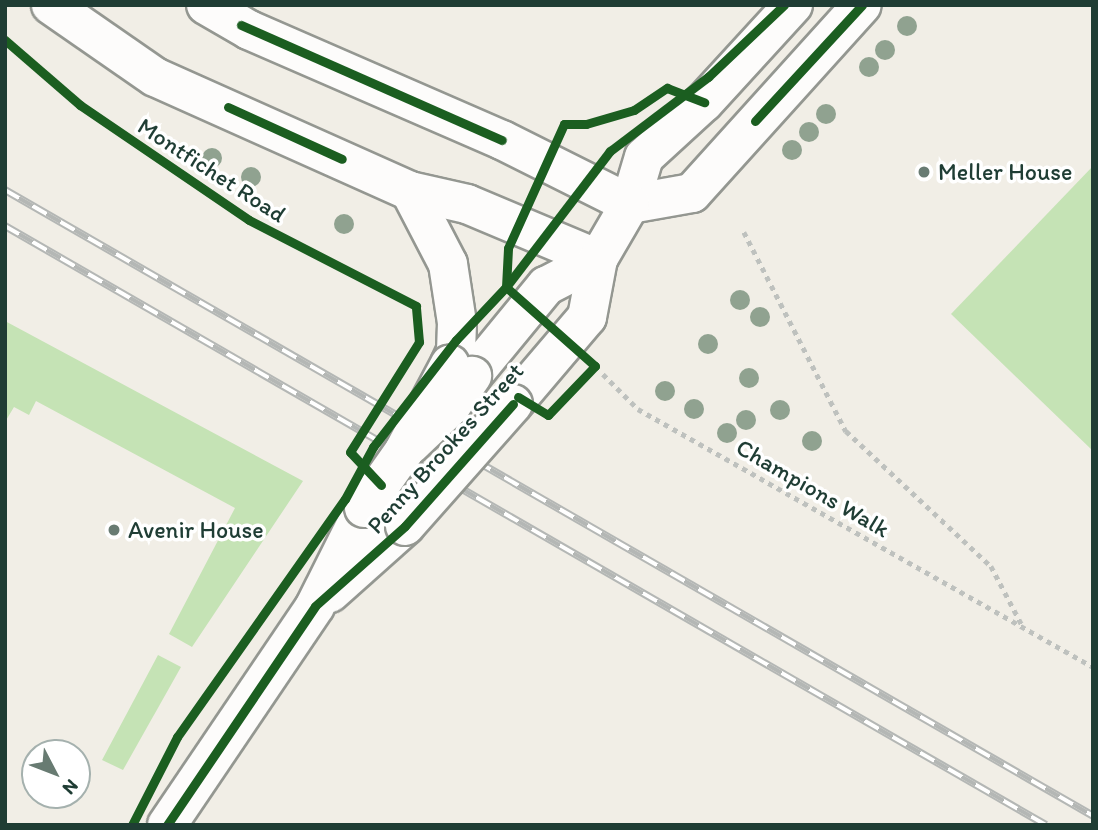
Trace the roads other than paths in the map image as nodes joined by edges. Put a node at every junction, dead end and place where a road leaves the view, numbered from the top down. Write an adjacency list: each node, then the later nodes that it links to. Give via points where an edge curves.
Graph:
1 (206, 5): 6 (street, via 249,30 502,140)
2 (793, 5): 6 (street, Penny Brookes Street, via 704,102 644,157)
3 (862, 5): 6 (street, via 692,193)
4 (64, 9): 5 (street, Montfichet Road, via 155,77)
5 (410, 191): 7 (street, Montfichet Road, via 467,204); 8 (street, via 448,264)
6 (630, 204): 7 (street, Penny Brookes Street)
7 (598, 259): 8 (street, Penny Brookes Street, via 546,286); 9 (street, Penny Brookes Street, bridge, via 581,354 513,404 405,526)
8 (461, 370): 9 (street, Penny Brookes Street, bridge, via 364,508)
9 (315, 606): 10 (street, Penny Brookes Street)
10 (167, 825)

